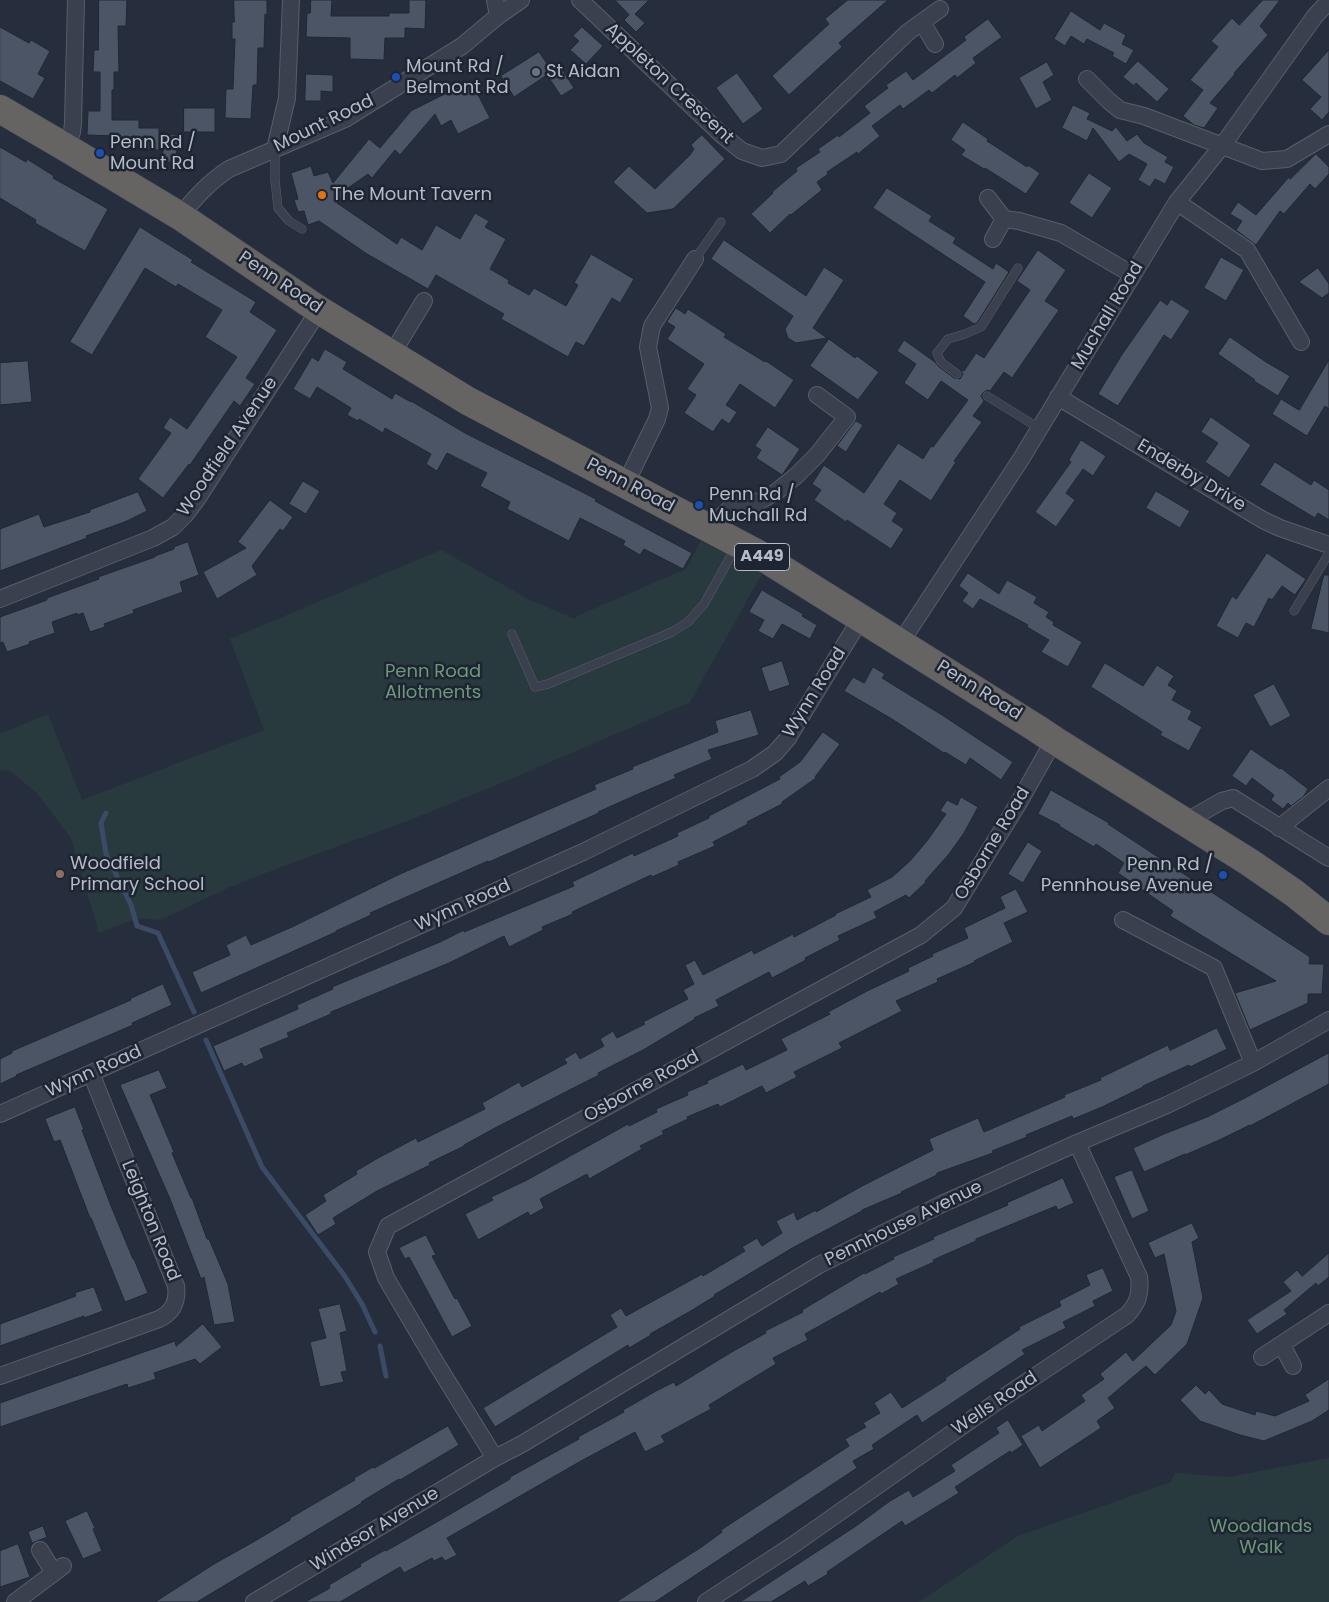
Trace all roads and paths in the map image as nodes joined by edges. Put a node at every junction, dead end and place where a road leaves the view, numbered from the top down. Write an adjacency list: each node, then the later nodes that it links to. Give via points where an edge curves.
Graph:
1 (76, 0): 14 (street, via 72,132)
2 (290, 0): 15 (street, via 287,98)
3 (521, 0): 6 (street, Mount Road)
4 (580, 0): 8 (street, Appleton Crescent, via 722,135 742,152 762,158 781,154)
5 (1329, 1): 13 (street, Muchall Road)
6 (497, 8): 15 (street, Mount Road, via 462,46 345,118)
7 (940, 9): 8 (street, Appleton Crescent)
8 (922, 22): 9 (street)
9 (935, 44)
10 (1087, 79): 13 (street, via 1120,110)
11 (0, 109): 14 (highway, Penn Road / A449)
12 (1329, 134): 13 (street, via 1287,158 1262,161)
13 (1222, 146): 17 (street, Muchall Road)
14 (66, 147): 18 (highway, Penn Road / A449)
15 (276, 149): 18 (street, Mount Road, via 214,178); 21 (lane, via 278,208 289,221)
16 (988, 198): 19 (street)
17 (1177, 202): 25 (street, Muchall Road); 28 (street, via 1247,250)
18 (180, 216): 27 (highway, Penn Road / A449)
19 (1004, 219): 22 (street); 25 (street, via 1019,220 1061,233)
20 (721, 222): 23 (lane)
21 (302, 229)
22 (993, 239)
23 (695, 259): 35 (street, via 652,326 648,347 660,408)
24 (1018, 268): 30 (lane, via 981,328 948,339 937,353 941,362)
25 (1133, 275): 33 (street, Muchall Road)
26 (424, 301): 29 (street)
27 (319, 310): 29 (highway, Penn Road / A449); 40 (street, Woodfield Avenue, via 197,499 173,527)
28 (1301, 342)
29 (392, 354): 35 (highway, Penn Road / A449, via 468,401)
30 (957, 374)
31 (817, 395): 36 (street, via 847,417 817,455 776,492 758,502 738,500)
32 (988, 396): 34 (lane)
33 (1058, 397): 34 (street, Muchall Road); 38 (street, Enderby Drive, via 1263,520)
34 (1039, 428): 44 (street, Muchall Road)
35 (626, 483): 36 (highway, Penn Road / A449)
36 (708, 528): 37 (highway, Penn Road / A449)
37 (738, 544): 42 (highway, Penn Road / A449); 43 (lane, via 704,604 688,622 672,632 548,684 534,688)
38 (1329, 545)
39 (1329, 553): 41 (lane)
40 (0, 599)
41 (1294, 612)
42 (861, 618): 44 (highway, Penn Road / A449); 54 (street, Wynn Road, via 788,738 775,753 752,769 583,852)
43 (512, 634)
44 (901, 642): 45 (highway, Penn Road / A449)
45 (1054, 740): 47 (highway, Penn Road / A449); 62 (street, Osborne Road, via 954,908 921,935 388,1226 378,1252 386,1278)
46 (1329, 788): 48 (street)
47 (1185, 822): 48 (street, via 1233,798); 51 (highway, Penn Road / A449, via 1272,878)
48 (1279, 828): 49 (street)
49 (1329, 858)
50 (1123, 920): 53 (street, via 1214,968)
51 (1329, 921)
52 (1329, 1020): 53 (street, Pennhouse Avenue)
53 (1253, 1063): 56 (street, Pennhouse Avenue, via 1167,1105)
54 (90, 1073): 55 (street, Wynn Road); 61 (street, Leighton Road, via 176,1286 177,1297 168,1314 159,1319)
55 (0, 1114)
56 (1077, 1143): 62 (street, Pennhouse Avenue, via 819,1265); 66 (street, Wells Road, via 1139,1277 1140,1297 1135,1307)
57 (1329, 1313): 58 (street)
58 (1282, 1345): 59 (street); 60 (street)
59 (1262, 1357)
60 (1293, 1366)
61 (0, 1376)
62 (496, 1458): 65 (street, Windsor Avenue)
63 (40, 1550): 64 (street, via 58,1570)
64 (15, 1602)
65 (254, 1602)
66 (706, 1602)

